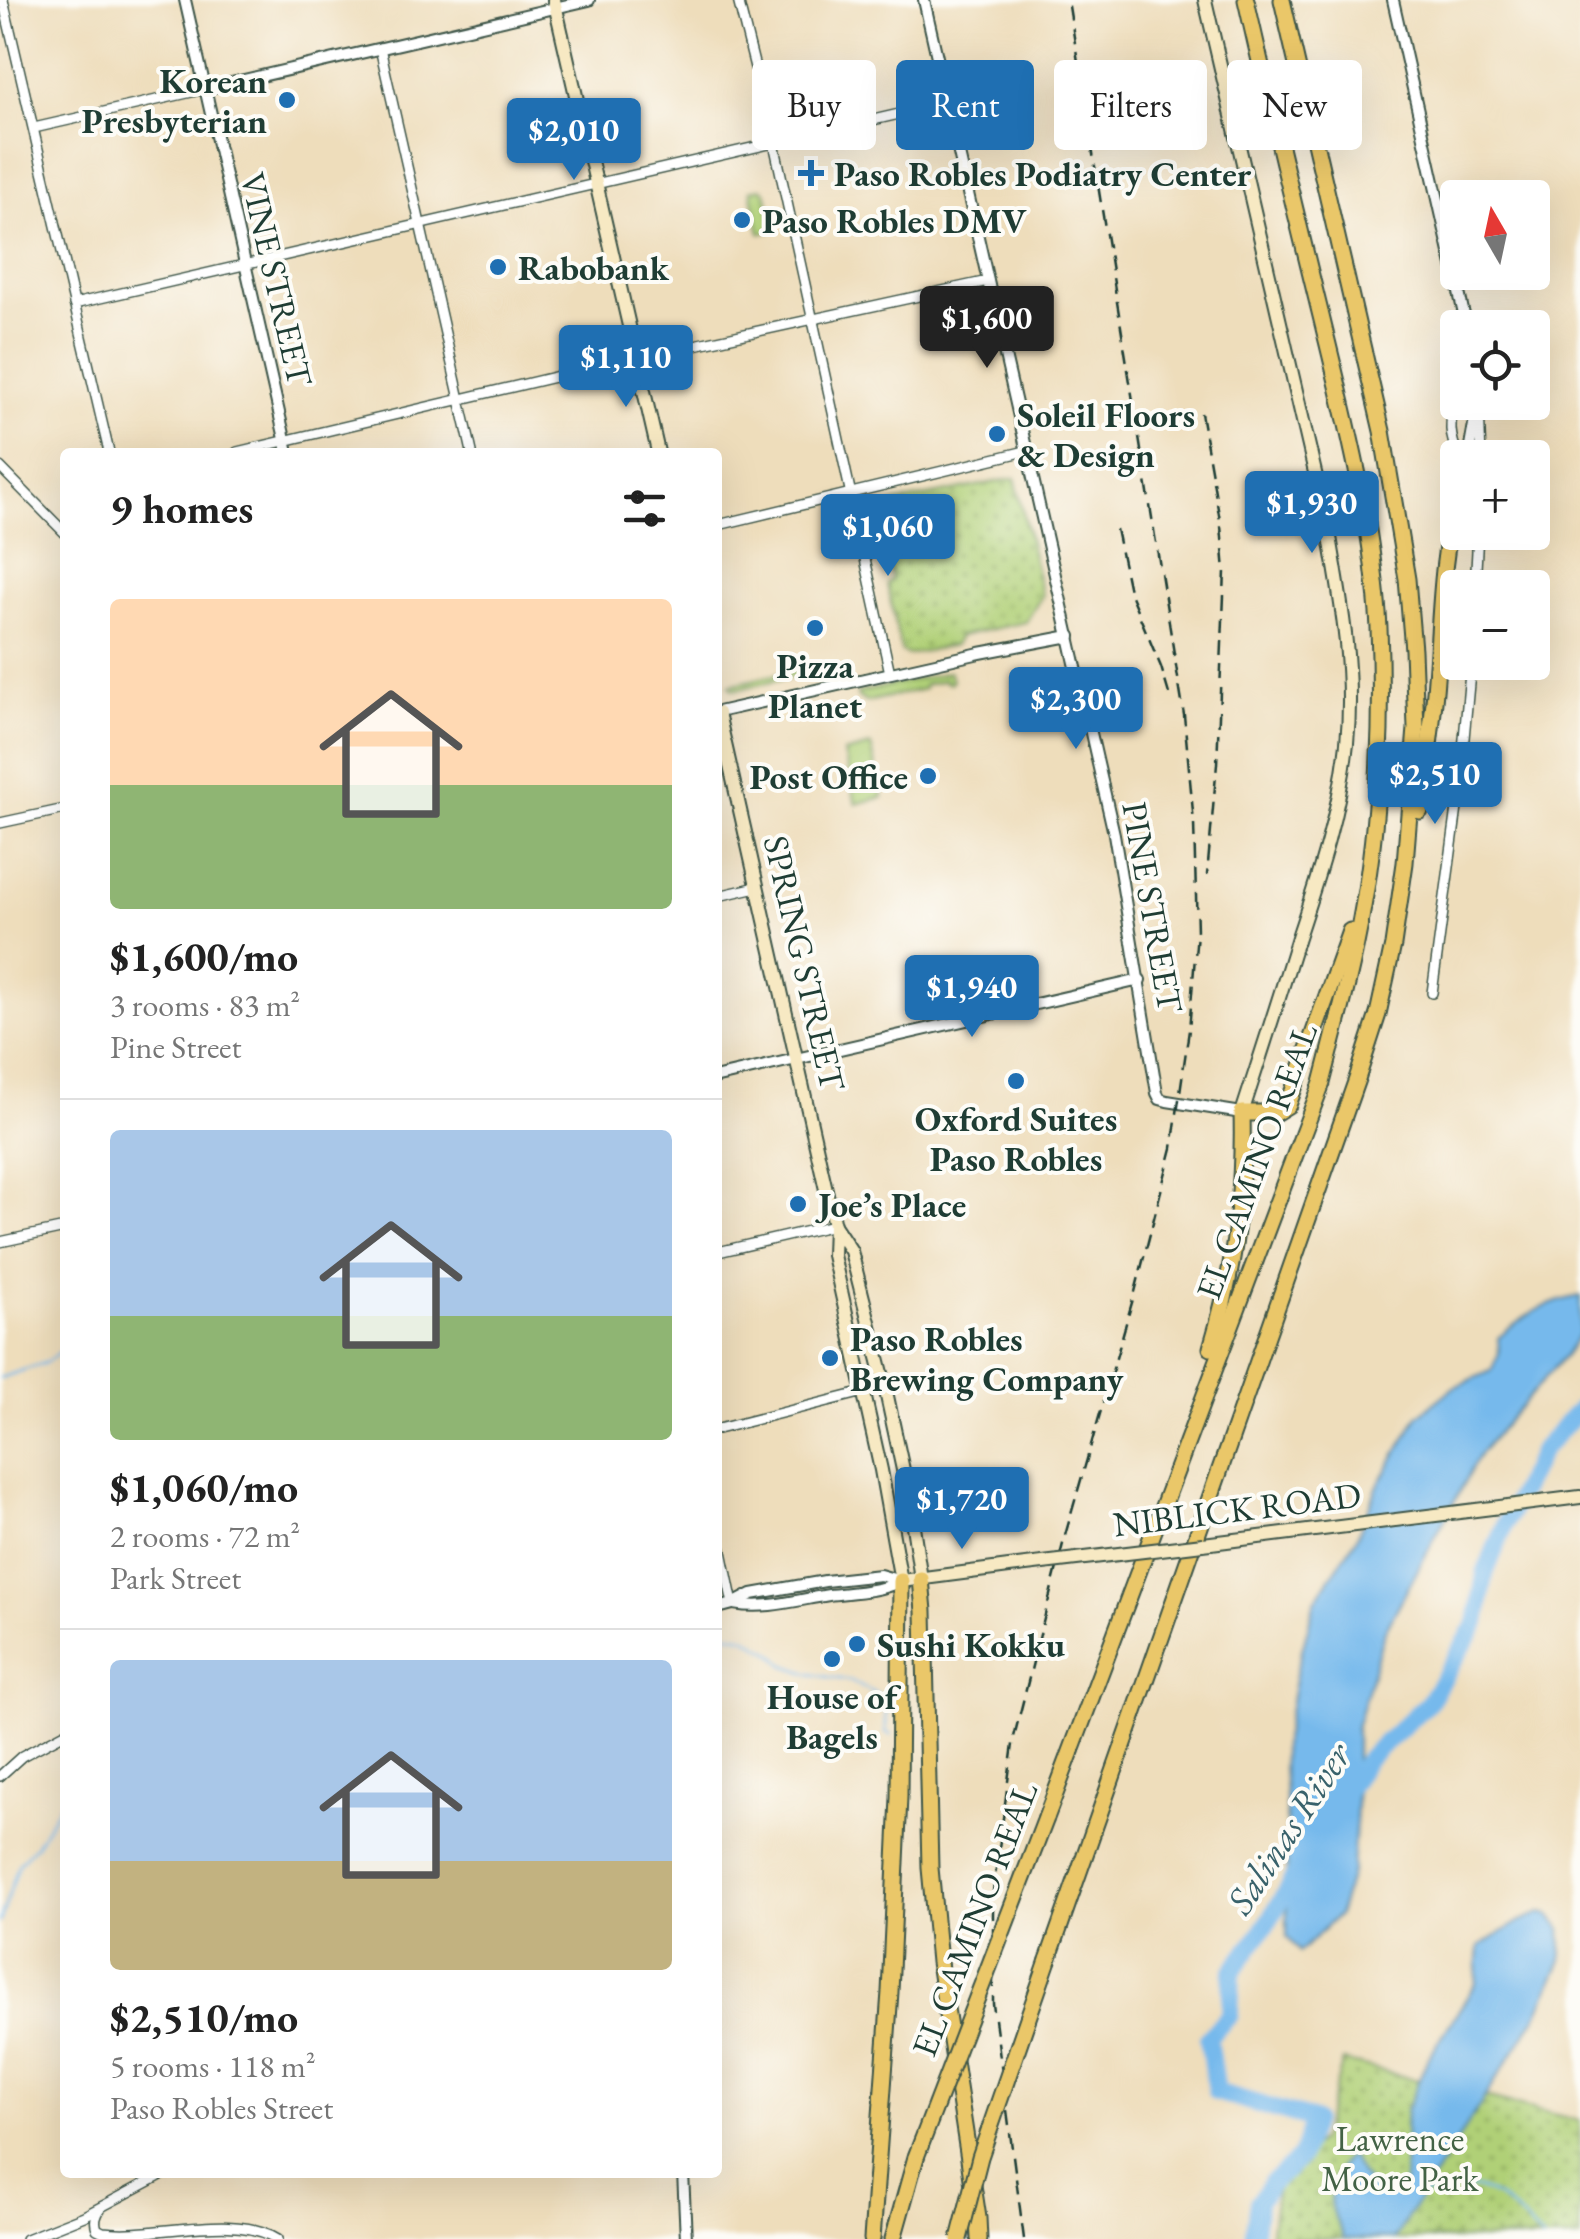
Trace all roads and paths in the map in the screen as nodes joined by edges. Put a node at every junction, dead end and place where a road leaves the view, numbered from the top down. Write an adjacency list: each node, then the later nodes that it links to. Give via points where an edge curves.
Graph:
1 (3, 0): 15 (street)
2 (184, 0): 14 (street, VINE STREET)
3 (589, 0): 10 (street)
4 (738, 0): 12 (street)
5 (924, 0): 13 (street, PINE STREET)
6 (1205, 0): 53 (main road, via 1330,537 1349,695 1324,859)
7 (1246, 0): 48 (highway, EL CAMINO REAL, via 1354,450 1372,563 1380,682)
8 (1282, 0): 45 (highway, EL CAMINO REAL, via 1382,431 1408,578 1416,728)
9 (1392, 0): 24 (street)
10 (555, 4): 11 (street); 19 (main road)
11 (380, 48): 14 (street); 20 (street)
12 (753, 60)
13 (937, 60)
14 (205, 88): 15 (street); 21 (street, VINE STREET)
15 (34, 128): 23 (street)
16 (752, 148): 19 (street)
17 (776, 150): 25 (street)
18 (958, 150): 22 (street, PINE STREET)
19 (596, 184): 20 (street); 26 (main road)
20 (421, 224): 21 (street); 27 (street)
21 (245, 264): 23 (street); 28 (street, VINE STREET)
22 (988, 282): 25 (street); 32 (street, PINE STREET)
23 (74, 304): 29 (street)
24 (1463, 310)
25 (812, 320): 26 (street); 34 (street)
26 (635, 358): 27 (street); 31 (main road)
27 (460, 400): 28 (street); 30 (street)
28 (287, 447)
29 (108, 448)
30 (471, 448)
31 (657, 448)
32 (1026, 451): 34 (street); 38 (street, PINE STREET)
33 (0, 467): 36 (street)
34 (849, 493): 35 (street); 39 (street)
35 (722, 524)
36 (60, 528)
37 (1444, 550): 45 (highway, via 1433,725)
38 (1070, 636): 39 (street); 49 (street, PINE STREET)
39 (890, 673): 41 (street)
40 (1469, 680): 50 (street)
41 (722, 712)
42 (722, 731): 46 (main road, SPRING STREET)
43 (60, 811): 44 (street)
44 (0, 823)
45 (1405, 862): 77 (highway, EL CAMINO REAL, bridge, via 1378,1014 1357,1079 980,2157)
46 (757, 887): 47 (street); 51 (main road, SPRING STREET)
47 (722, 895)
48 (1364, 905): 53 (highway, via 1346,938 1288,1105 1275,1113); 61 (highway, EL CAMINO REAL, via 1322,1084)
49 (1140, 980): 51 (street); 53 (street, PINE STREET, via 1160,1099)
50 (1432, 993)
51 (795, 1060): 52 (street); 54 (main road, SPRING STREET)
52 (722, 1075)
53 (1242, 1113): 61 (highway, via 1228,1284)
54 (834, 1225): 57 (street); 58 (main road, SPRING STREET, via 834,1255); 63 (main road, SPRING STREET, via 850,1251 882,1373)
55 (60, 1229): 56 (street)
56 (0, 1242)
57 (722, 1251)
58 (864, 1392): 59 (street); 64 (main road, SPRING STREET)
59 (722, 1427)
60 (1580, 1497): 63 (main road, NIBLICK ROAD, bridge)
61 (1161, 1511): 76 (highway, EL CAMINO REAL, bridge, via 916,2157)
62 (722, 1551): 65 (street)
63 (921, 1579): 64 (main road, NIBLICK ROAD); 78 (highway, via 938,1962)
64 (901, 1582): 65 (street, via 754,1608); 75 (highway, via 897,1849)
65 (733, 1604): 66 (street)
66 (722, 1607)
67 (60, 1736): 68 (street)
68 (0, 1776)
69 (156, 2178): 71 (street)
70 (682, 2178): 74 (street)
71 (100, 2209): 72 (street); 73 (street, via 95,2218 103,2232 230,2228)
72 (26, 2239)
73 (278, 2239)
74 (686, 2239)
75 (872, 2239)
76 (893, 2239)
77 (959, 2239)
78 (979, 2239)

